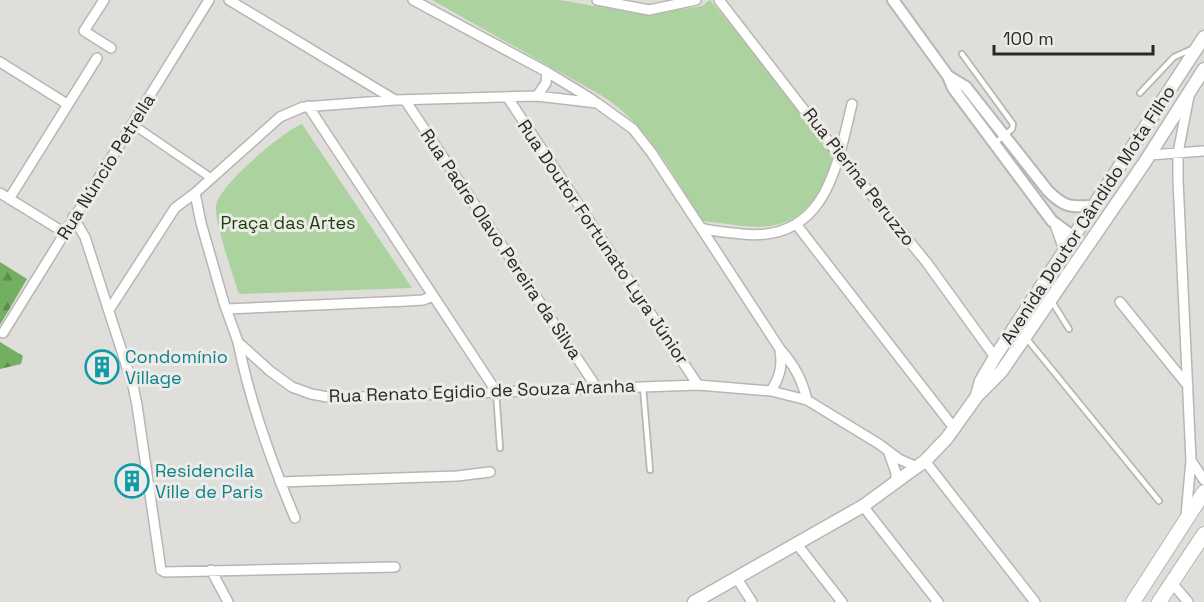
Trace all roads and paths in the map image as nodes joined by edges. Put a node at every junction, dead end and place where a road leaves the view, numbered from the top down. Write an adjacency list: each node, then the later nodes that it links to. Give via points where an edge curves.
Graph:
1 (104, 0): 10 (street, via 84,32)
2 (209, 0): 28 (street, Rua Núncio Petrella)
3 (229, 0): 23 (street)
4 (412, 0): 15 (street)
5 (597, 0): 6 (street, via 649,9)
6 (696, 0)
7 (719, 0): 34 (street, Rua Pierina Peruzzo)
8 (892, 0): 16 (street)
9 (1201, 42): 19 (lane, via 1174,57); 40 (main road, Avenida Doutor Cândido Mota Filho)
10 (111, 48)
11 (962, 54): 29 (lane, via 1013,124)
12 (97, 58): 25 (street)
13 (0, 62): 25 (street)
14 (1204, 69): 18 (main road, Avenida Doutor Cândido Mota Filho)
15 (547, 72): 17 (street); 20 (street, via 546,83)
16 (948, 76): 29 (street, via 966,87); 30 (street)
17 (558, 79): 21 (street); 24 (street)
18 (1190, 92): 32 (street); 33 (main road, Avenida Doutor Cândido Mota Filho)
19 (1140, 93)
20 (537, 96): 21 (street); 22 (street)
21 (550, 96): 24 (street)
22 (508, 98): 23 (street); 64 (street, Rua Doutor Fortunato Lyra Júnior)
23 (400, 100): 27 (street); 67 (street, Rua Padre Olavo Pereira da Silva)
24 (597, 103): 48 (street, via 633,129)
25 (67, 104): 41 (street)
26 (852, 104): 34 (street)
27 (308, 106): 35 (street, via 280,117); 53 (street)
28 (132, 124): 35 (street); 45 (street, Rua Núncio Petrella)
29 (1005, 135): 30 (lane); 36 (street)
30 (995, 143): 37 (street)
31 (1204, 151): 32 (street)
32 (1179, 153): 33 (street); 65 (street)
33 (1149, 155): 42 (main road, Avenida Doutor Cândido Mota Filho)
34 (839, 156): 46 (street, via 826,191); 63 (street, Rua Pierina Peruzzo, via 927,263)
35 (211, 178): 39 (street)
36 (1039, 180): 37 (street); 43 (street)
37 (1027, 186): 47 (street)
38 (0, 193): 41 (street)
39 (195, 193): 56 (street, Rua Renato Egidio de Souza Aranha); 57 (street, via 175,208)
40 (1101, 195): 42 (main road); 44 (main road, Avenida Doutor Cândido Mota Filho)
41 (9, 199): 49 (street)
42 (1116, 204): 51 (main road, Avenida Doutor Cândido Mota Filho)
43 (1064, 205): 44 (street); 47 (street)
44 (1094, 206): 50 (main road, Avenida Doutor Cândido Mota Filho)
45 (73, 218): 49 (street, Rua Núncio Petrella); 57 (street, via 86,237)
46 (796, 224): 48 (street, via 776,233 754,235); 72 (street)
47 (1054, 224): 50 (street); 52 (main road)
48 (701, 228): 62 (street)
49 (65, 233): 59 (street, Rua Núncio Petrella)
50 (1074, 237): 51 (main road); 52 (main road, Avenida Doutor Cândido Mota Filho)
51 (1090, 244): 54 (main road, Avenida Doutor Cândido Mota Filho)
52 (1065, 251): 63 (main road, Avenida Doutor Cândido Mota Filho)
53 (433, 296): 56 (street, via 423,300); 68 (street)
54 (1052, 300): 58 (lane); 60 (main road, Avenida Doutor Cândido Mota Filho)
55 (1120, 302): 65 (street)
56 (226, 309): 61 (street, Rua Renato Egidio de Souza Aranha)
57 (109, 310): 90 (street, via 137,405 161,570)
58 (1069, 329)
59 (3, 333)
60 (1026, 336): 70 (main road, Avenida Doutor Cândido Mota Filho, via 997,377); 83 (lane)
61 (238, 342): 68 (street, Rua Renato Egidio de Souza Aranha, via 292,387 311,394 333,398); 80 (street, via 246,382)
62 (780, 349): 69 (street, via 781,373); 71 (street, via 800,377)
63 (995, 357): 70 (main road, Avenida Doutor Cândido Mota Filho)
64 (698, 385): 66 (street, Rua Renato Egidio de Souza Aranha); 69 (street, Rua Renato Egidio de Souza Aranha)
65 (1188, 386): 75 (street)
66 (643, 387): 67 (street, Rua Renato Egidio de Souza Aranha); 77 (lane)
67 (597, 388): 68 (street, Rua Renato Egidio de Souza Aranha)
68 (496, 391): 73 (lane)
69 (771, 391): 71 (street, Rua Renato Egidio de Souza Aranha)
70 (977, 396): 72 (main road, Avenida Doutor Cândido Mota Filho)
71 (807, 400): 74 (street, Rua Renato Egidio de Souza Aranha)
72 (954, 428): 76 (main road, Avenida Doutor Cândido Mota Filho)
73 (500, 448)
74 (888, 450): 76 (street, Rua Renato Egidio de Souza Aranha, via 898,459); 81 (street)
75 (1191, 460): 79 (street); 86 (street)
76 (921, 464): 81 (main road, Avenida Doutor Cândido Mota Filho); 98 (street)
77 (650, 471)
78 (490, 472): 80 (street)
79 (1204, 480)
80 (280, 482): 85 (street)
81 (896, 482): 84 (main road, Avenida Doutor Cândido Mota Filho)
82 (1204, 492): 86 (main road)
83 (1159, 501)
84 (863, 506): 88 (main road, Avenida Doutor Cândido Mota Filho); 97 (street)
85 (295, 518)
86 (1186, 518): 99 (main road)
87 (1204, 534): 92 (main road)
88 (796, 543): 91 (main road, Avenida Doutor Cândido Mota Filho); 96 (street)
89 (395, 567): 90 (street)
90 (211, 570): 93 (street)
91 (736, 577): 94 (main road, Avenida Doutor Cândido Mota Filho); 95 (street)
92 (1172, 583): 100 (main road); 101 (street)
93 (228, 602)
94 (694, 602)
95 (752, 602)
96 (842, 602)
97 (938, 602)
98 (1035, 602)
99 (1133, 602)
100 (1159, 602)
101 (1188, 602)

